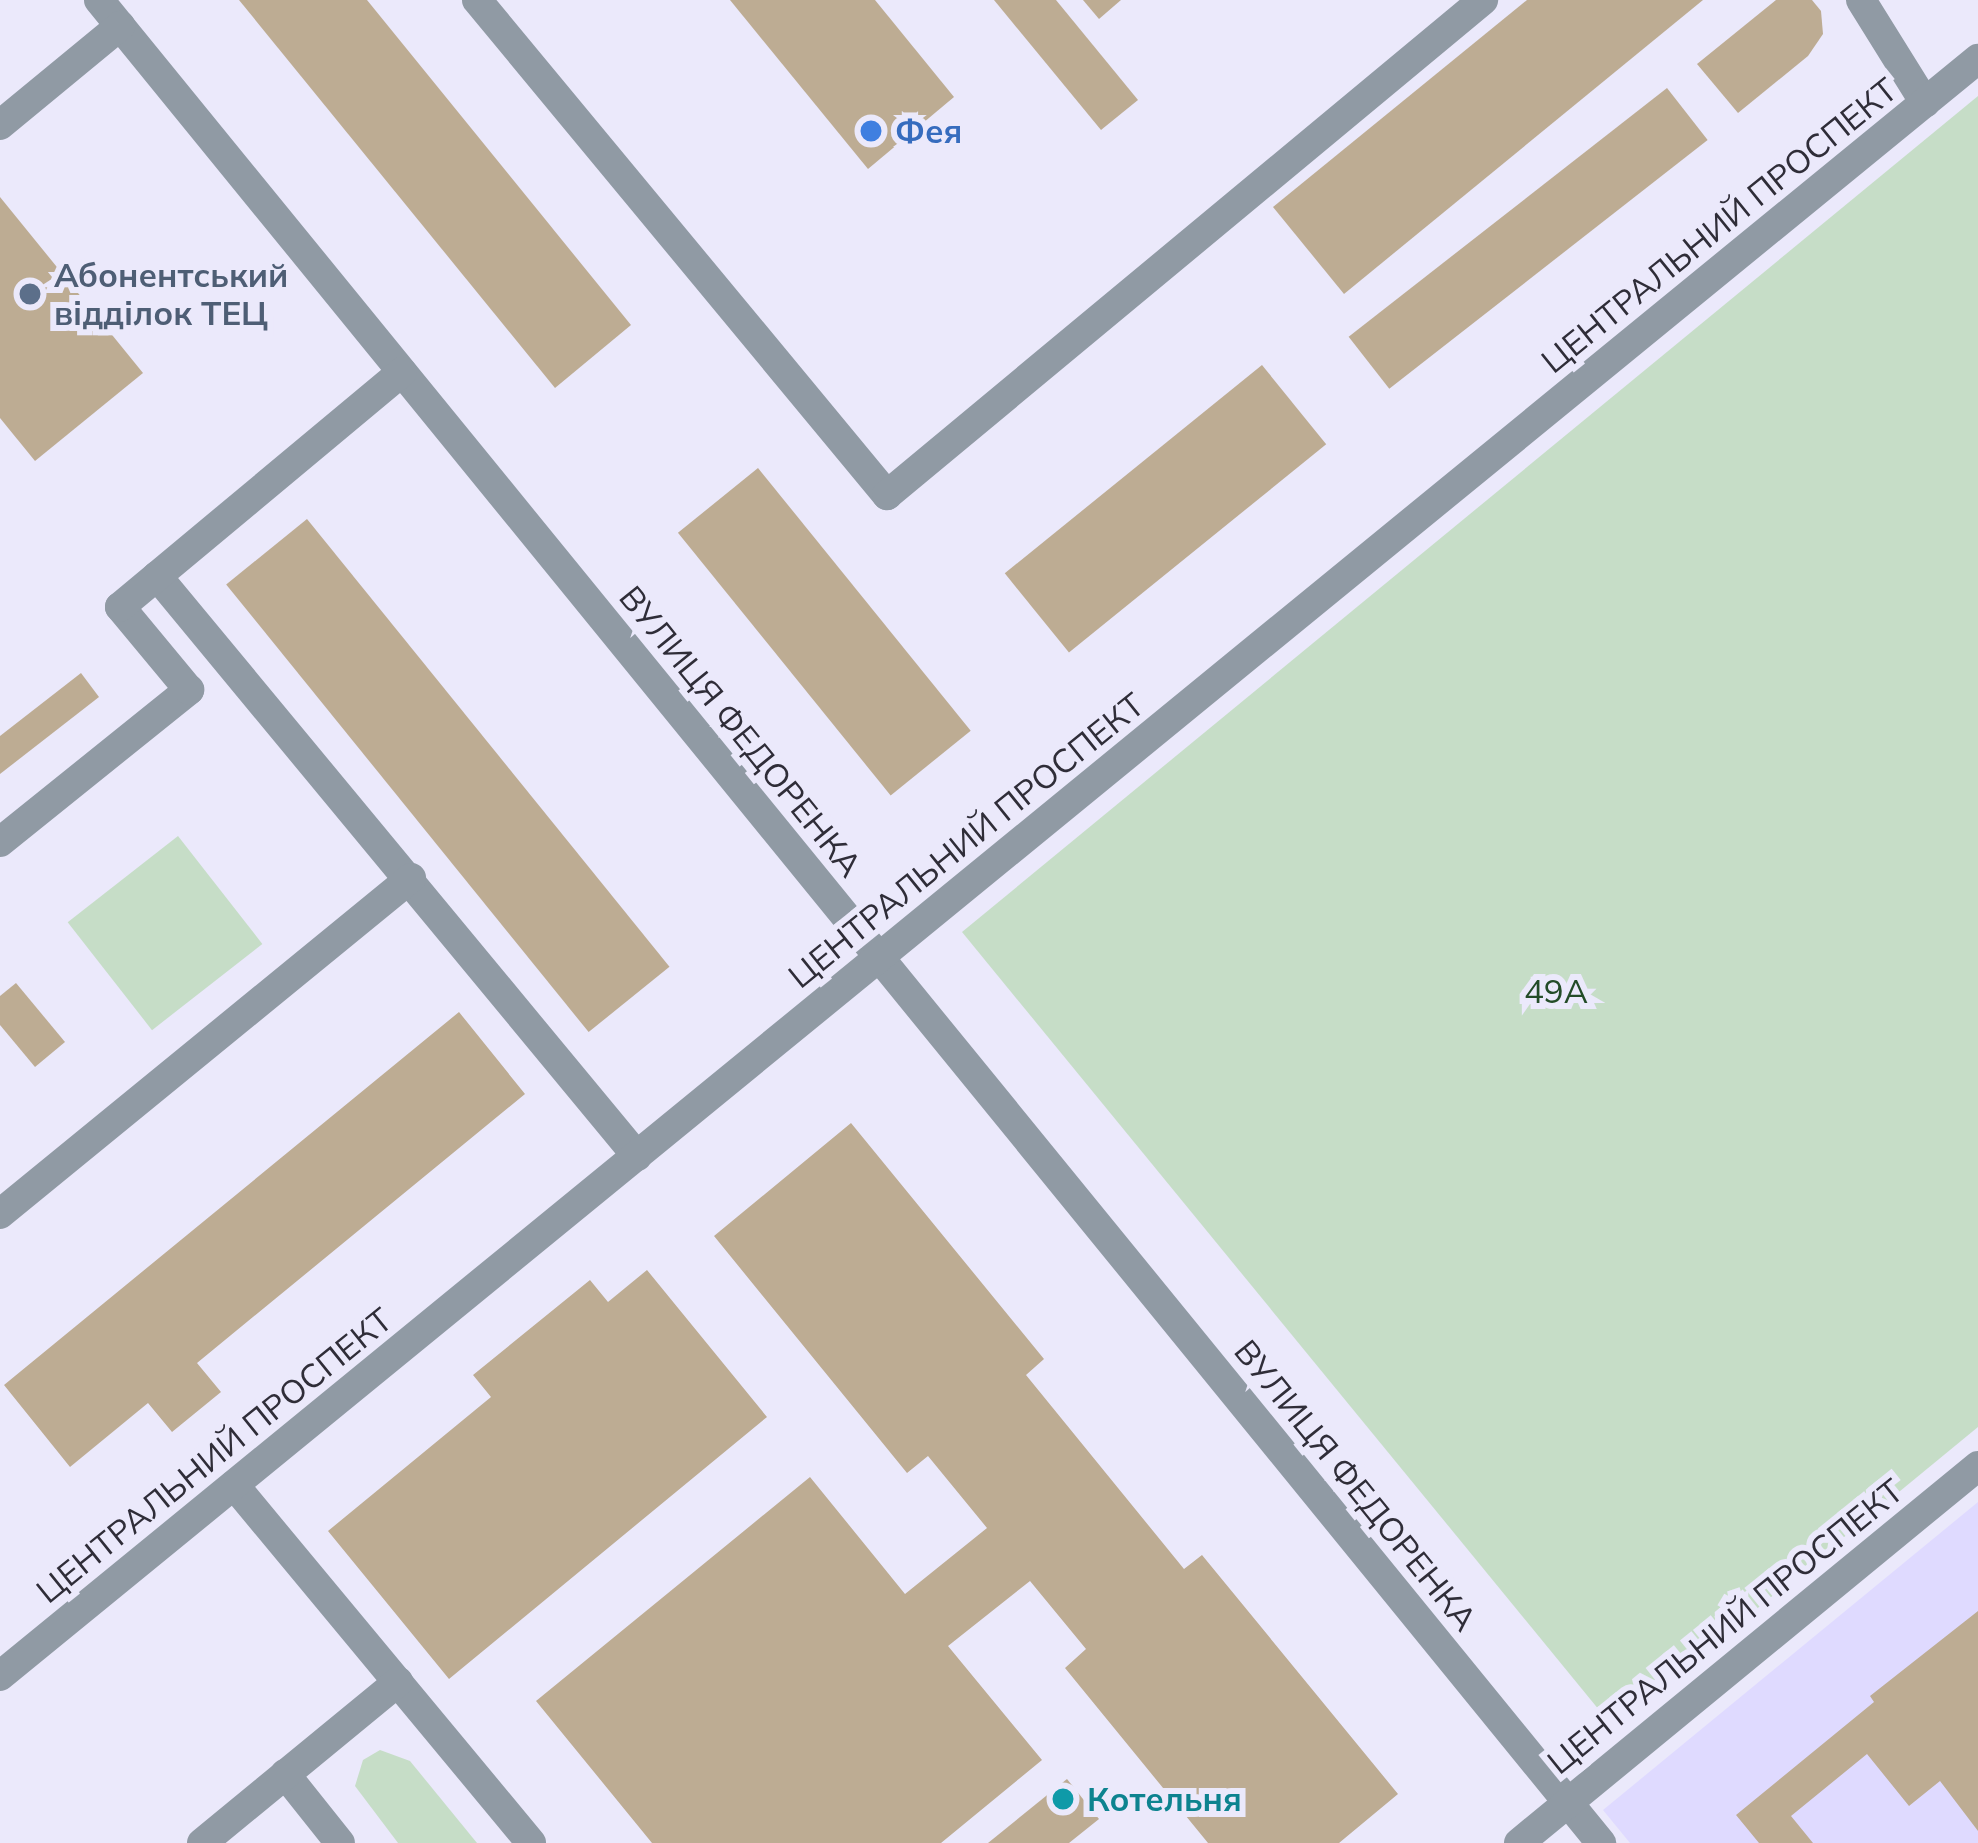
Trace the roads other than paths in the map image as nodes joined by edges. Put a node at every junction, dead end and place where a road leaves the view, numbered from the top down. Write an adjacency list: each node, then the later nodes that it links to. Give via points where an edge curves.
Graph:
1 (99, 0): 5 (street, ВУЛИЦЯ ФЕДОРЕНКА)
2 (477, 0): 3 (street, via 887,495)
3 (1483, 0)
4 (1862, 0): 7 (street)
5 (120, 26): 8 (street); 9 (street, ВУЛИЦЯ ФЕДОРЕНКА)
6 (1978, 59): 7 (street, ЦЕНТРАЛЬНИЙ ПРОСПЕКТ)
7 (1925, 103): 13 (street, ЦЕНТРАЛЬНИЙ ПРОСПЕКТ)
8 (0, 125)
9 (402, 372): 10 (street); 13 (street, ВУЛИЦЯ ФЕДОРЕНКА)
10 (157, 576): 11 (street, via 120,607 189,690); 12 (street)
11 (0, 842)
12 (411, 878): 14 (street); 15 (street)
13 (878, 957): 14 (street, ЦЕНТРАЛЬНИЙ ПРОСПЕКТ); 21 (street, ВУЛИЦЯ ФЕДОРЕНКА)
14 (637, 1156): 17 (street, ЦЕНТРАЛЬНИЙ ПРОСПЕКТ)
15 (0, 1214)
16 (1978, 1466): 21 (street, ЦЕНТРАЛЬНИЙ ПРОСПЕКТ)
17 (234, 1485): 18 (street, ЦЕНТРАЛЬНИЙ ПРОСПЕКТ); 19 (street)
18 (0, 1676)
19 (398, 1682): 20 (street); 24 (street)
20 (285, 1774): 22 (street); 23 (street)
21 (1568, 1802): 25 (street, ЦЕНТРАЛЬНИЙ ПРОСПЕКТ); 26 (street, ВУЛИЦЯ ФЕДОРЕНКА)
22 (202, 1843)
23 (340, 1843)
24 (531, 1843)
25 (1519, 1843)
26 (1601, 1843)

